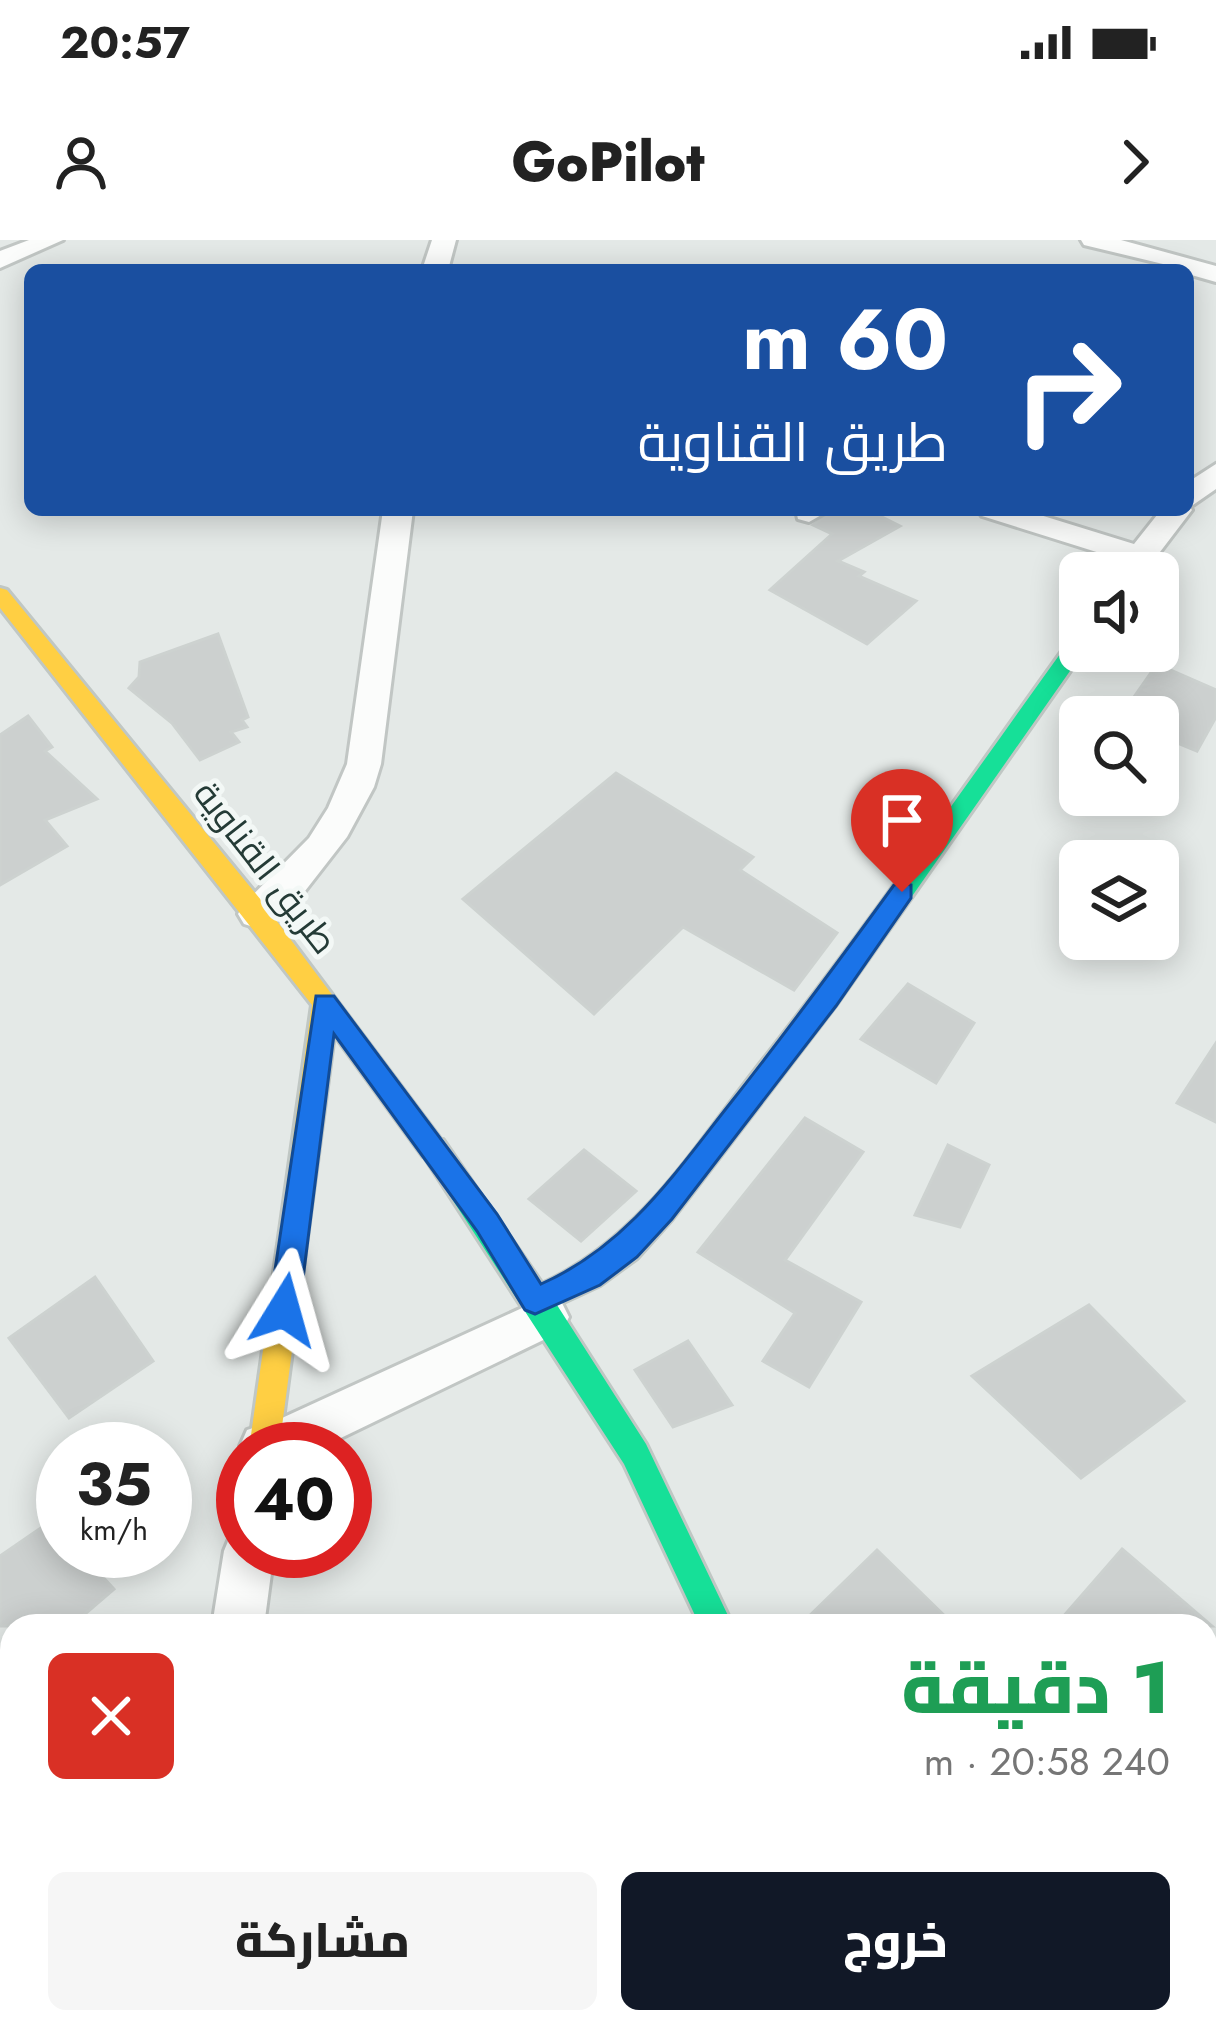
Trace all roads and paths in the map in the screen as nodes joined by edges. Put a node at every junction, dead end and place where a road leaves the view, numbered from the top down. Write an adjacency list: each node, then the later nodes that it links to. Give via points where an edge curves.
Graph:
1 (51, 240): 3 (street)
2 (1093, 240): 4 (street)
3 (0, 260)
4 (1180, 264)
5 (397, 516): 12 (street, via 353,799 298,878)
6 (1009, 516): 8 (street)
7 (1172, 516): 9 (street)
8 (1103, 552)
9 (1144, 552)
10 (0, 594): 12 (street, طريق القناوية)
11 (1059, 671): 14 (street, via 826,999 662,1210 627,1249)
12 (256, 914): 13 (street, طريق القناوية)
13 (325, 1003): 14 (street, طريق القناوية, via 463,1188); 15 (street)
14 (540, 1309): 16 (street); 19 (street, طريق القناوية, via 636,1457)
15 (268, 1422)
16 (322, 1422)
17 (245, 1578): 18 (street)
18 (240, 1614)
19 (711, 1614)

